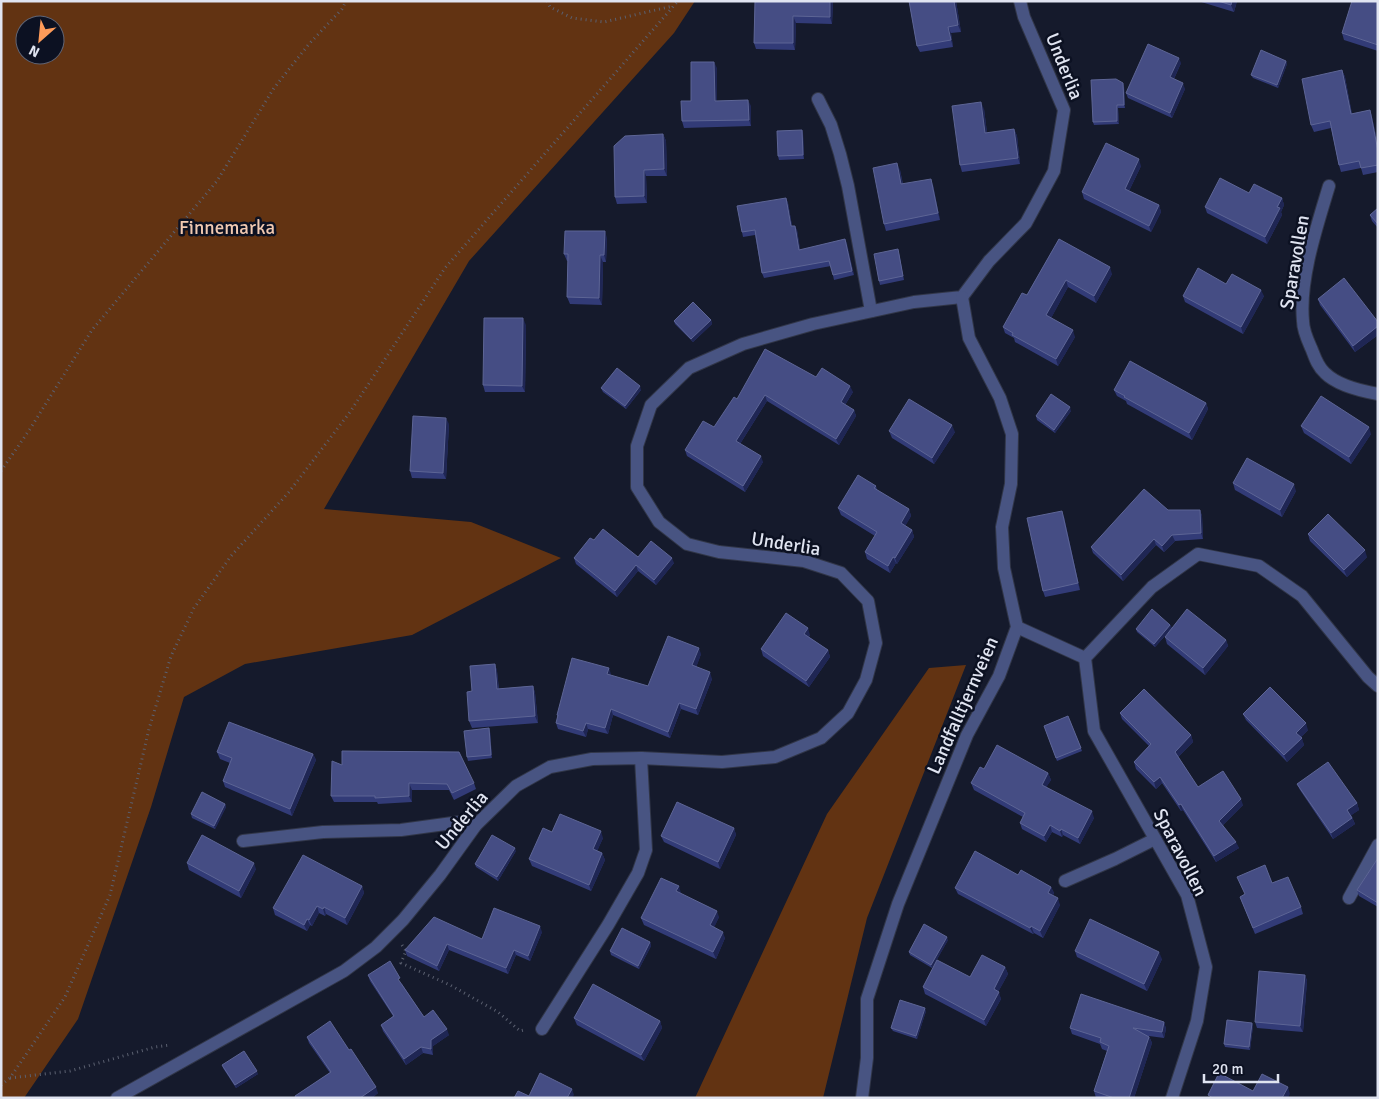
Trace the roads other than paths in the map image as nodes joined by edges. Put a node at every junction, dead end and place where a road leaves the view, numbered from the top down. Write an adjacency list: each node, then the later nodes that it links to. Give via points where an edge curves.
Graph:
1 (1020, 1): 4 (street, Underlia, via 1064,110 1054,171 1026,223 989,261)
2 (818, 98): 5 (street, via 831,125 848,186)
3 (1329, 186): 6 (street, Sparavollen, via 1312,241 1302,321 1315,358 1326,374)
4 (962, 296): 5 (street, Underlia); 7 (street, Landfalltjernveien, via 969,338 1000,398 1012,434 1011,484 1002,528 1004,568)
5 (871, 311): 10 (street, Underlia, via 744,344 690,368 651,405 637,446 637,487 659,522 687,544 719,552 804,561 841,573 868,601 876,642 866,680 848,713 821,738 775,758 722,762)
6 (1378, 394)
7 (1017, 627): 8 (street); 19 (street, Landfalltjernveien, via 999,676 967,735 898,904 867,999 867,1058)
8 (1085, 658): 9 (street, via 1152,587 1198,554 1259,566 1302,596); 12 (street, Sparavollen, via 1094,731)
9 (1378, 686)
10 (640, 758): 11 (street, Underlia, via 592,759 550,767 516,786); 17 (street, via 646,850 638,873)
11 (476, 824): 13 (street, via 460,822 402,830 323,832); 18 (street, Underlia, via 428,890 376,947 344,971)
12 (1155, 839): 15 (street); 20 (street, Sparavollen, via 1187,895 1206,967 1197,1022)
13 (243, 841)
14 (1378, 845): 16 (street)
15 (1065, 881)
16 (1349, 898)
17 (542, 1029)
18 (117, 1098)
19 (862, 1098)
20 (1172, 1098)

